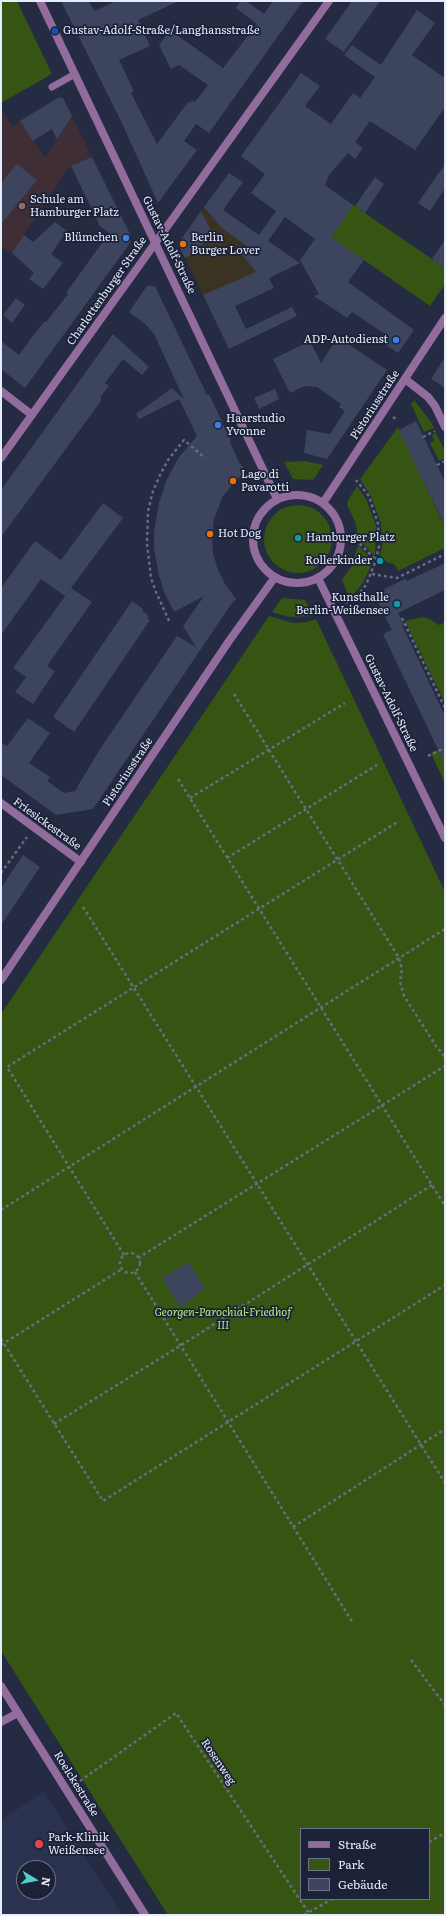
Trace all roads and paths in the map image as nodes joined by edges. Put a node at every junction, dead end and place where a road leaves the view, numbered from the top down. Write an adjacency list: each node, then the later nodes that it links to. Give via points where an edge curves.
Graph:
1 (40, 1): 3 (street, Gustav-Adolf-Straße)
2 (329, 1): 5 (street, Charlottenburger Straße)
3 (75, 74): 4 (lane); 5 (street, Gustav-Adolf-Straße)
4 (52, 87)
5 (155, 242): 9 (street, Charlottenburger Straße); 18 (street, Gustav-Adolf-Straße)
6 (444, 320): 7 (street, Pistoriusstraße)
7 (405, 379): 12 (street, via 428,397); 19 (street, Pistoriusstraße)
8 (1, 391): 9 (street)
9 (32, 415): 13 (street, Charlottenburger Straße)
10 (393, 417): 11 (path)
11 (397, 420)
12 (445, 427)
13 (1, 458)
14 (205, 458): 28 (path, via 184,440 161,473 148,511 147,544 152,578)
15 (445, 461): 16 (path)
16 (437, 465)
17 (356, 480): 22 (path, via 369,496 378,524 379,546)
18 (278, 499): 19 (street, via 296,495 310,497); 24 (street, via 260,515 253,533 258,560)
19 (323, 503): 25 (street, via 339,526 341,541 338,555 331,567)
20 (354, 542): 22 (path, via 359,543)
21 (445, 554): 23 (path, via 397,578)
22 (376, 560): 23 (path)
23 (372, 574): 26 (path, via 358,595)
24 (275, 577): 25 (street, via 293,583); 47 (street, Pistoriusstraße, via 229,641)
25 (318, 578): 42 (street, Gustav-Adolf-Straße)
26 (346, 603)
27 (402, 618): 31 (path)
28 (169, 620)
29 (234, 694): 34 (path)
30 (345, 703): 34 (path)
31 (444, 704): 32 (path)
32 (445, 708)
33 (445, 748): 35 (path)
34 (269, 749): 38 (path); 40 (path)
35 (428, 756)
36 (377, 765): 40 (path)
37 (178, 779): 38 (path)
38 (190, 798): 45 (path)
39 (1, 803): 47 (street, Friesickestraße)
40 (305, 809): 45 (path); 46 (path)
41 (399, 821): 46 (path)
42 (442, 825): 44 (street, Gustav-Adolf-Straße)
43 (27, 837): 48 (path)
44 (445, 838)
45 (227, 858): 50 (path)
46 (337, 861): 50 (path); 52 (path)
47 (81, 862): 53 (street, Pistoriusstraße)
48 (1, 873)
49 (82, 907): 54 (path)
50 (260, 910): 54 (path); 55 (path)
51 (445, 930): 52 (path)
52 (400, 958): 55 (path); 56 (path, via 401,988)
53 (1, 980)
54 (134, 988): 58 (path); 60 (path, via 7,1067)
55 (321, 1008): 58 (path); 59 (path)
56 (445, 1057)
57 (445, 1066): 59 (path)
58 (196, 1087): 60 (path); 61 (path)
59 (382, 1105): 61 (path); 62 (path)
60 (68, 1167): 64 (path); 65 (path)
61 (256, 1184): 66 (path); 67 (path)
62 (432, 1185): 63 (path); 67 (path)
63 (445, 1206)
64 (1, 1210)
65 (124, 1255): 66 (path, via 130,1253); 68 (path, via 120,1260)
66 (138, 1258): 69 (path, via 139,1267)
67 (308, 1265): 72 (path); 74 (path)
68 (122, 1269): 69 (path, via 126,1272); 73 (path)
69 (135, 1272): 74 (path)
70 (445, 1285): 72 (path)
71 (1, 1339): 73 (path)
72 (356, 1342): 75 (path); 78 (path)
73 (2, 1344): 76 (path)
74 (180, 1346): 75 (path); 76 (path)
75 (228, 1422): 76 (path, via 103,1501); 80 (path)
76 (54, 1424)
77 (445, 1429): 78 (path)
78 (421, 1445): 79 (path); 80 (path)
79 (445, 1483)
80 (293, 1526): 81 (path)
81 (353, 1623)
82 (411, 1660): 84 (path)
83 (1, 1686): 85 (street, Roelckestraße)
84 (445, 1705)
85 (18, 1713): 86 (street); 92 (street, Roelckestraße)
86 (1, 1722)
87 (80, 1781): 91 (path, Rosenweg, via 176,1713)
88 (445, 1833): 89 (path)
89 (430, 1841)
90 (330, 1900): 91 (path)
91 (309, 1914): 93 (path)
92 (145, 1915)
93 (304, 1915)

